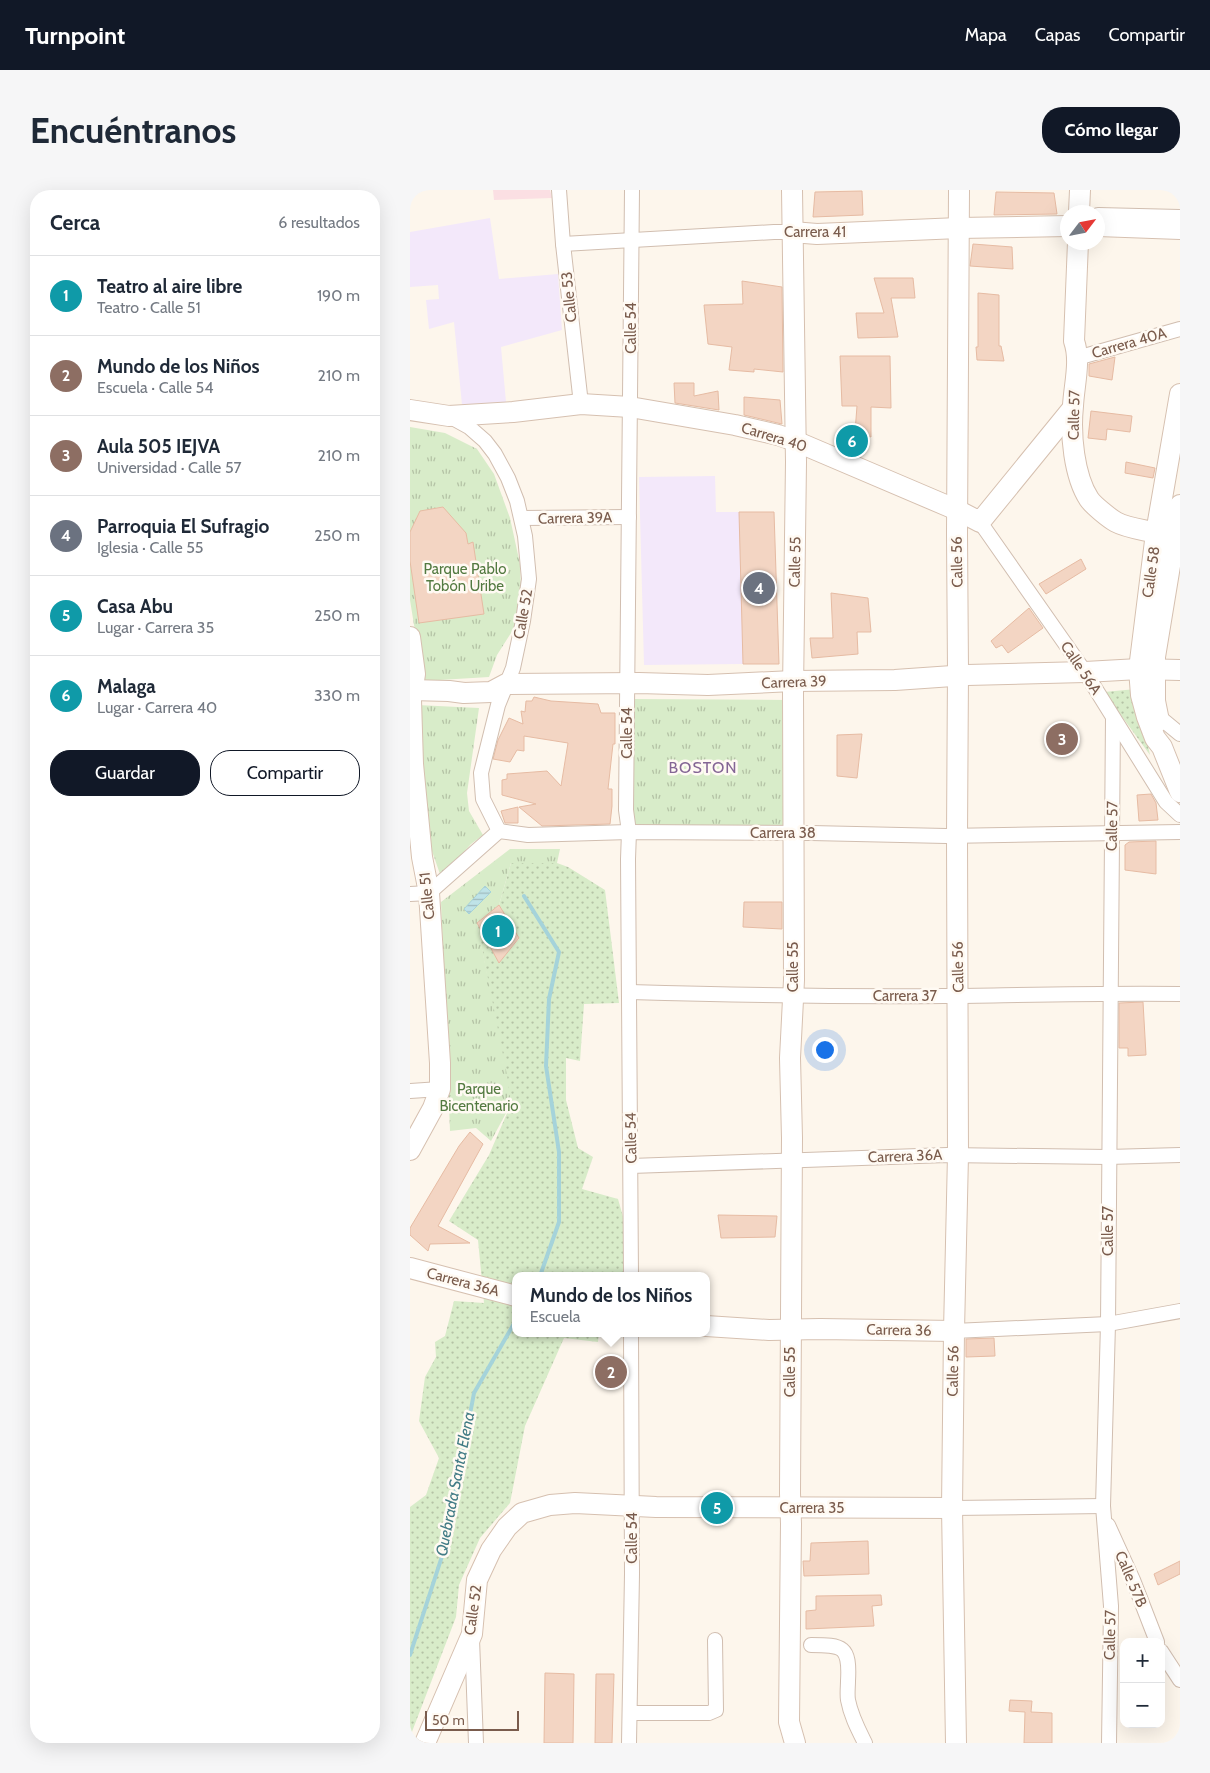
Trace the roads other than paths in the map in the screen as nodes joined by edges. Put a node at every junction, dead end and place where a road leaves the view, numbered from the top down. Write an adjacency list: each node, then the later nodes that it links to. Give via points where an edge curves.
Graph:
1 (559, 190): 17 (street, Calle 53)
2 (632, 190): 16 (street, Calle 54)
3 (792, 190): 15 (street, Calle 55)
4 (959, 190): 13 (street, Calle 56)
5 (1080, 190): 7 (street)
6 (1090, 190): 8 (street)
7 (1079, 205)
8 (1089, 205)
9 (1105, 215): 10 (street)
10 (1180, 217)
11 (1060, 226): 13 (street, Carrera 41)
12 (1105, 226): 14 (street)
13 (959, 228): 15 (street, Carrera 41, via 817,234); 30 (street, Calle 56)
14 (1180, 229)
15 (792, 232): 16 (street, Carrera 41); 28 (street, Calle 55)
16 (632, 241): 17 (street, Carrera 41); 24 (street, Calle 54)
17 (563, 244): 23 (street, Calle 53)
18 (1078, 250): 21 (street, Calle 57, via 1074,341)
19 (1087, 250): 21 (street, Calle 57, via 1083,343)
20 (1180, 329): 21 (street, Carrera 40A)
21 (1077, 355): 25 (street, Calle 57)
22 (1180, 394): 34 (street, Calle 58)
23 (581, 404): 24 (street, Carrera 40); 27 (street, Carrera 40)
24 (630, 407): 28 (street, Carrera 40, via 735,426); 31 (street, Calle 54)
25 (1072, 409): 33 (street); 34 (street, Calle 57, via 1074,458 1090,500 1117,522)
26 (410, 410): 27 (street, Carrera 40)
27 (449, 416): 32 (street, Calle 52, via 469,427 496,454)
28 (795, 441): 30 (street, Carrera 40); 40 (street, Calle 55)
29 (1180, 505): 34 (street, Calle 58)
30 (957, 510): 33 (street, Carrera 40); 39 (street, Calle 56)
31 (629, 517): 32 (street, Carrera 39A); 41 (street, Calle 54)
32 (522, 518): 42 (street, Calle 52, via 529,579 513,668)
33 (980, 522): 38 (street, Calle 56A)
34 (1170, 535): 36 (street, Calle 58, via 1155,657)
35 (410, 637): 43 (street, Calle 51, via 415,674)
36 (1147, 669): 37 (street, Carrera 39); 38 (street, Carrera 39); 44 (street, Calle 58); 47 (street, Calle 58, via 1141,695 1146,717)
37 (1180, 670)
38 (1085, 672): 39 (street, Carrera 39); 45 (street, Calle 56A)
39 (958, 675): 40 (street, Carrera 39, via 895,680); 55 (street, Calle 56)
40 (794, 681): 41 (street, Carrera 39, via 708,685); 53 (street, Calle 55)
41 (627, 683): 42 (street, Carrera 39); 51 (street, Calle 54, via 626,810)
42 (506, 684): 43 (street, Carrera 39, via 491,692 464,694); 50 (street, Calle 52, via 481,773 483,799)
43 (411, 690): 56 (street, Calle 51, via 413,764 422,857)
44 (1158, 716): 46 (street); 47 (street, Calle 58)
45 (1113, 718): 49 (street, Calle 56A, via 1166,802); 54 (street, Calle 57)
46 (1180, 734)
47 (1162, 747): 48 (street, Calle 58)
48 (1180, 792)
49 (1180, 815)
50 (499, 831): 51 (street, Carrera 38, via 528,835); 56 (street)
51 (629, 832): 53 (street, Carrera 38); 57 (street, Calle 54)
52 (1180, 832): 54 (street, Carrera 38)
53 (792, 833): 55 (street, Carrera 38); 60 (street, Calle 55)
54 (1112, 833): 55 (street, Carrera 38); 58 (street, Calle 57)
55 (957, 836): 61 (street, Calle 56)
56 (420, 893): 62 (street, Calle 51, via 440,1064)
57 (630, 992): 60 (street, Carrera 37); 69 (street, Calle 54)
58 (1110, 993): 59 (street, Carrera 37); 61 (street, Carrera 37); 67 (street, Calle 57)
59 (1180, 994)
60 (793, 995): 61 (street, Carrera 37); 68 (street, Calle 55, via 790,1058)
61 (958, 996): 65 (street, Calle 56)
62 (440, 1089): 63 (street); 64 (street, Calle 51)
63 (410, 1090)
64 (410, 1150)
65 (958, 1155): 67 (street, Carrera 36A); 68 (street, Carrera 36A); 77 (street, Calle 56)
66 (1180, 1155): 67 (street, Carrera 36A)
67 (1108, 1157): 74 (street, Calle 57)
68 (792, 1160): 69 (street, Carrera 36A); 76 (street, Calle 55)
69 (631, 1166): 71 (street, Calle 54)
70 (410, 1268): 72 (street, Carrera 36A)
71 (631, 1272)
72 (512, 1295)
73 (1180, 1311): 74 (street, Carrera 36)
74 (1108, 1324): 77 (street, Carrera 36); 82 (street, Calle 57)
75 (710, 1326): 76 (street, Carrera 36)
76 (790, 1330): 77 (street, Carrera 36); 80 (street, Calle 55)
77 (954, 1331): 81 (street, Calle 56)
78 (631, 1337): 79 (street, Calle 54)
79 (632, 1506): 80 (street, Carrera 35); 83 (street, Carrera 35, via 550,1504); 90 (street, Calle 54)
80 (791, 1508): 81 (street, Carrera 35); 94 (street, Calle 55, via 788,1722)
81 (952, 1508): 82 (street, Carrera 35); 96 (street, Calle 56)
82 (1104, 1511): 85 (street, Calle 57B); 97 (street, Calle 57, via 1111,1606)
83 (522, 1513): 84 (street, Calle 52, via 506,1527 477,1580)
84 (472, 1634): 91 (street, Calle 52); 92 (street)
85 (1156, 1638)
86 (715, 1640): 90 (street, via 716,1710 709,1713)
87 (811, 1645): 95 (street, via 839,1647 848,1657 847,1698 851,1715)
88 (1165, 1657): 89 (street)
89 (1180, 1680)
90 (630, 1713): 93 (street, Calle 54)
91 (425, 1743)
92 (476, 1743)
93 (629, 1743)
94 (795, 1743)
95 (865, 1743)
96 (956, 1743)
97 (1109, 1743)

